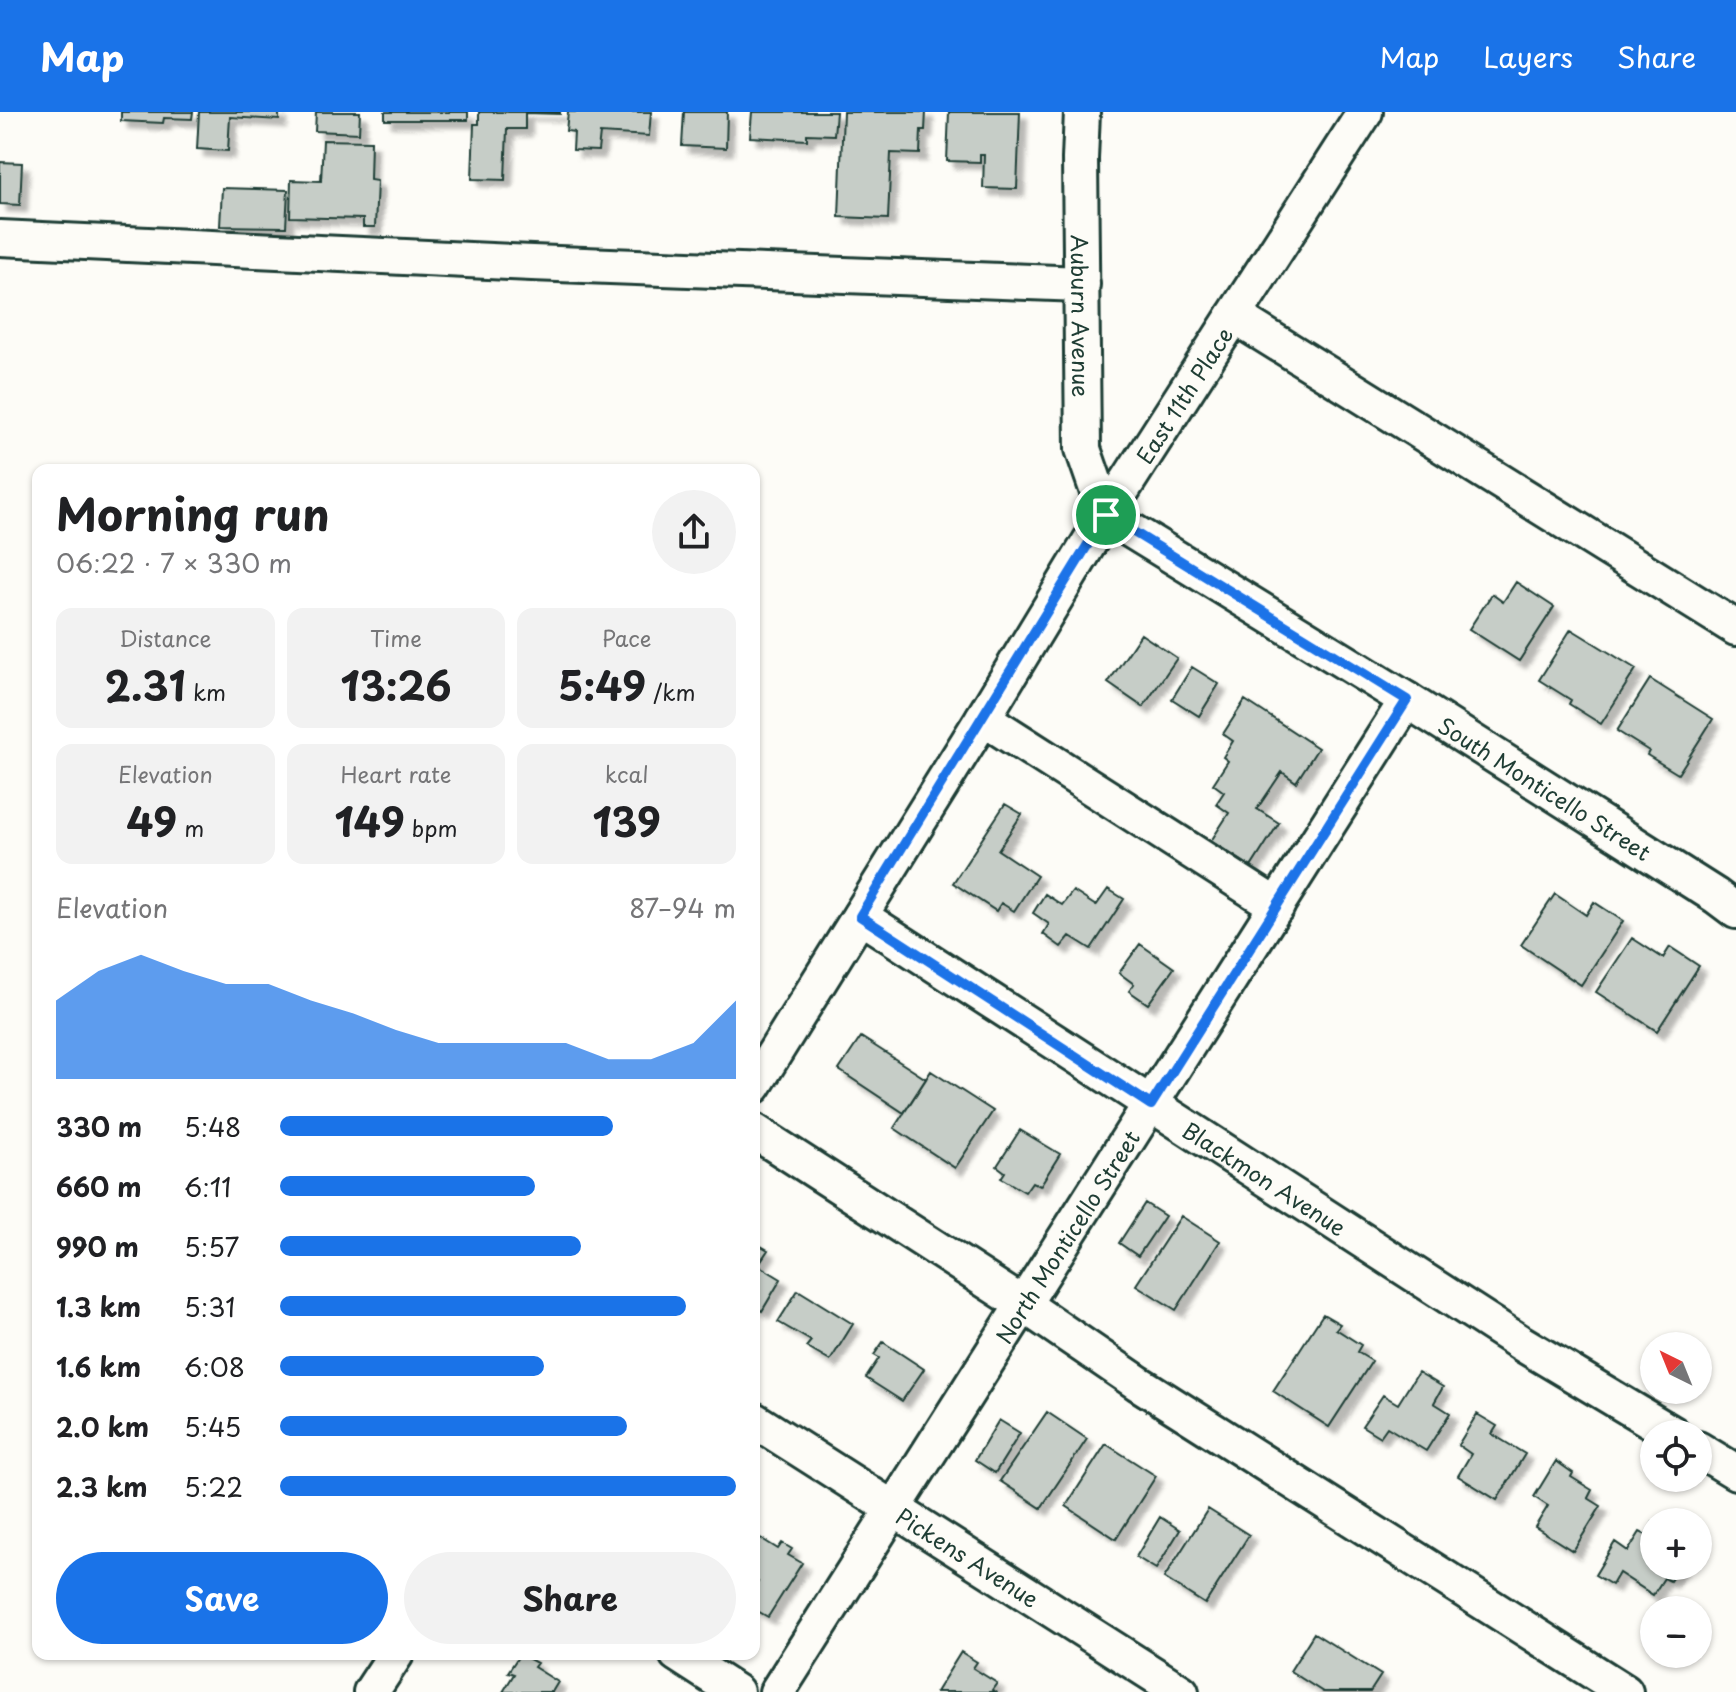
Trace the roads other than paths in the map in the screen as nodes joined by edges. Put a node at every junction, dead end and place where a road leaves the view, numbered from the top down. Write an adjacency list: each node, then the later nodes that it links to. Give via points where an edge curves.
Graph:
1 (1082, 112): 4 (street, Auburn Avenue)
2 (1365, 112): 5 (street, East 11th Place)
3 (0, 238): 4 (street)
4 (1082, 284): 6 (street, Auburn Avenue, via 1083,449)
5 (1234, 316): 6 (street, East 11th Place); 7 (street)
6 (1106, 515): 8 (street, South Monticello Street); 9 (street, East 11th Place)
7 (1736, 628)
8 (1407, 700): 10 (street, North Monticello Street); 11 (street, South Monticello Street)
9 (983, 718): 10 (street); 12 (street, East 11th Place)
10 (1277, 906): 14 (street, North Monticello Street)
11 (1736, 911)
12 (860, 916): 13 (street, East 11th Place); 14 (street, Blackmon Avenue)
13 (760, 1076)
14 (1151, 1105): 16 (street, North Monticello Street); 17 (street, Blackmon Avenue)
15 (760, 1135): 16 (street)
16 (1024, 1305): 21 (street, North Monticello Street); 28 (street)
17 (1650, 1420)
18 (760, 1424): 21 (street, Pickens Avenue)
19 (1712, 1457): 20 (street)
20 (1736, 1472)
21 (895, 1508): 26 (street, North Monticello Street); 27 (street, Pickens Avenue)
22 (392, 1660): 24 (street)
23 (686, 1660): 25 (street)
24 (371, 1692)
25 (736, 1692)
26 (777, 1692)
27 (1181, 1692)
28 (1625, 1692)

